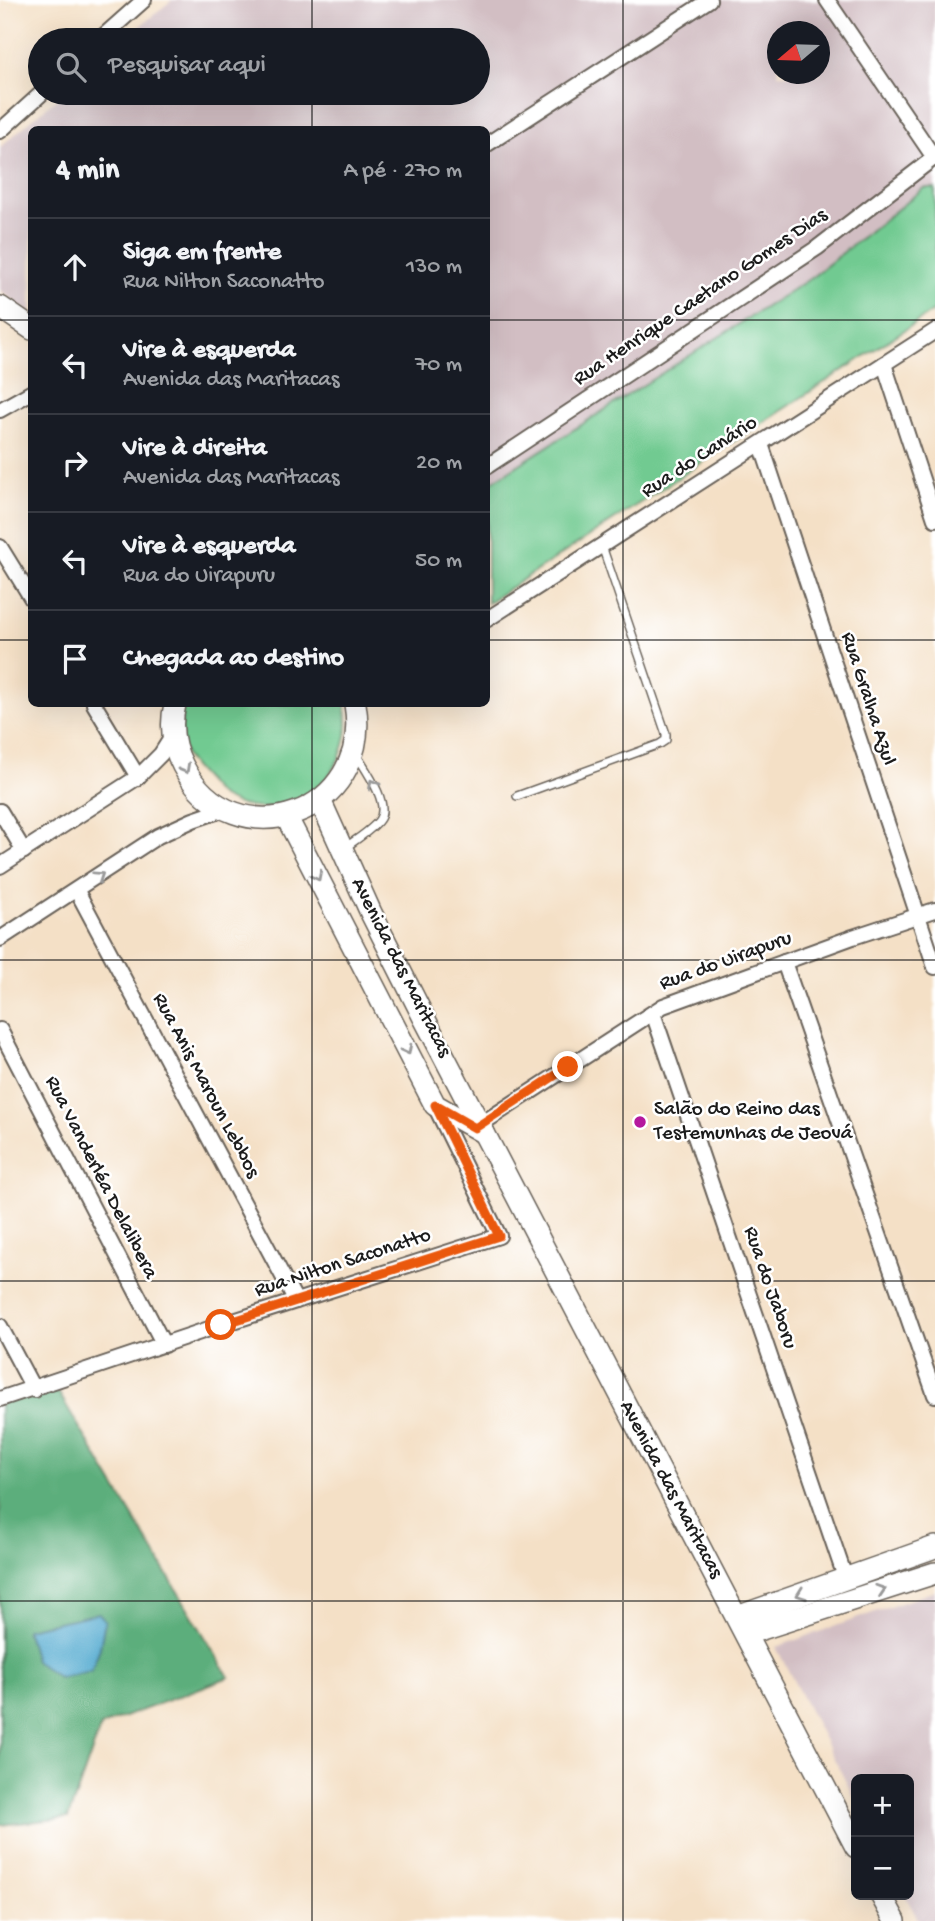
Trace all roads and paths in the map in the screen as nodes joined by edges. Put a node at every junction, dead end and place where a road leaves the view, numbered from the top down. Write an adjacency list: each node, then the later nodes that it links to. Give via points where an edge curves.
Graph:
1 (144, 0): 4 (street)
2 (709, 0): 7 (street)
3 (827, 0): 8 (street)
4 (112, 28)
5 (29, 105): 6 (street)
6 (0, 131)
7 (490, 142)
8 (935, 158): 16 (street, Rua Henrique Caetano Gomes Dias, via 817,248)
9 (0, 307): 10 (street)
10 (28, 326)
11 (935, 331): 12 (street, Rua do Canário)
12 (884, 364): 15 (street, Rua do Canário); 17 (street)
13 (28, 393): 14 (street)
14 (0, 410)
15 (761, 444): 19 (street, Rua do Canário); 38 (street, Rua Gralha Azul)
16 (490, 464)
17 (935, 519)
18 (0, 547): 20 (street)
19 (602, 547): 21 (street, Rua do Canário); 28 (lane, via 666,740)
20 (28, 592)
21 (490, 617)
22 (96, 707): 27 (street)
23 (175, 707): 25 (street)
24 (356, 707): 26 (street)
25 (173, 735): 27 (street); 30 (street, one-way to 30, via 189,778)
26 (354, 750): 29 (street, via 341,778); 34 (lane, one-way to 26, via 380,819 383,810)
27 (138, 777): 33 (street)
28 (517, 796)
29 (320, 800): 32 (street); 34 (street, Avenida das Maritacas)
30 (225, 809): 32 (street, via 246,816); 36 (street, one-way to 30, via 158,836)
31 (0, 811): 33 (street)
32 (286, 816): 40 (street, Avenida das Maritacas, one-way to 40)
33 (24, 851): 35 (street)
34 (342, 851): 39 (street, Avenida das Maritacas)
35 (0, 866)
36 (77, 891): 41 (street); 49 (street, Rua Anis Maroun Lebbos)
37 (935, 910): 38 (street, Rua do Uirapuru)
38 (917, 916): 42 (street, Rua do Uirapuru); 43 (street, Rua Gralha Azul)
39 (377, 925): 40 (street); 47 (street, Avenida das Maritacas)
40 (350, 939): 46 (street, Avenida das Maritacas, one-way to 46)
41 (0, 940)
42 (784, 962): 44 (street, Rua do Uirapuru); 53 (street)
43 (935, 967)
44 (653, 1013): 47 (street, Rua do Uirapuru); 57 (street, Rua do Jaboru)
45 (0, 1030): 51 (street, Rua Vanderléa Delalibera)
46 (435, 1105): 47 (street); 48 (street, Avenida das Maritacas)
47 (480, 1129): 58 (street, Avenida das Maritacas)
48 (499, 1236): 49 (street, Rua Nilton Saconatto)
49 (296, 1301): 51 (street, Rua Nilton Saconatto)
50 (0, 1326): 52 (street)
51 (164, 1345): 52 (street, Rua Nilton Saconatto)
52 (34, 1390): 54 (street, Rua Nilton Saconatto)
53 (935, 1395)
54 (0, 1399)
55 (935, 1547): 57 (street)
56 (935, 1573): 58 (street, one-way to 56)
57 (845, 1577): 58 (street, one-way to 58)
58 (741, 1626): 59 (street, Avenida das Maritacas)
59 (851, 1837)
60 (884, 1900): 61 (street)
61 (895, 1921)

